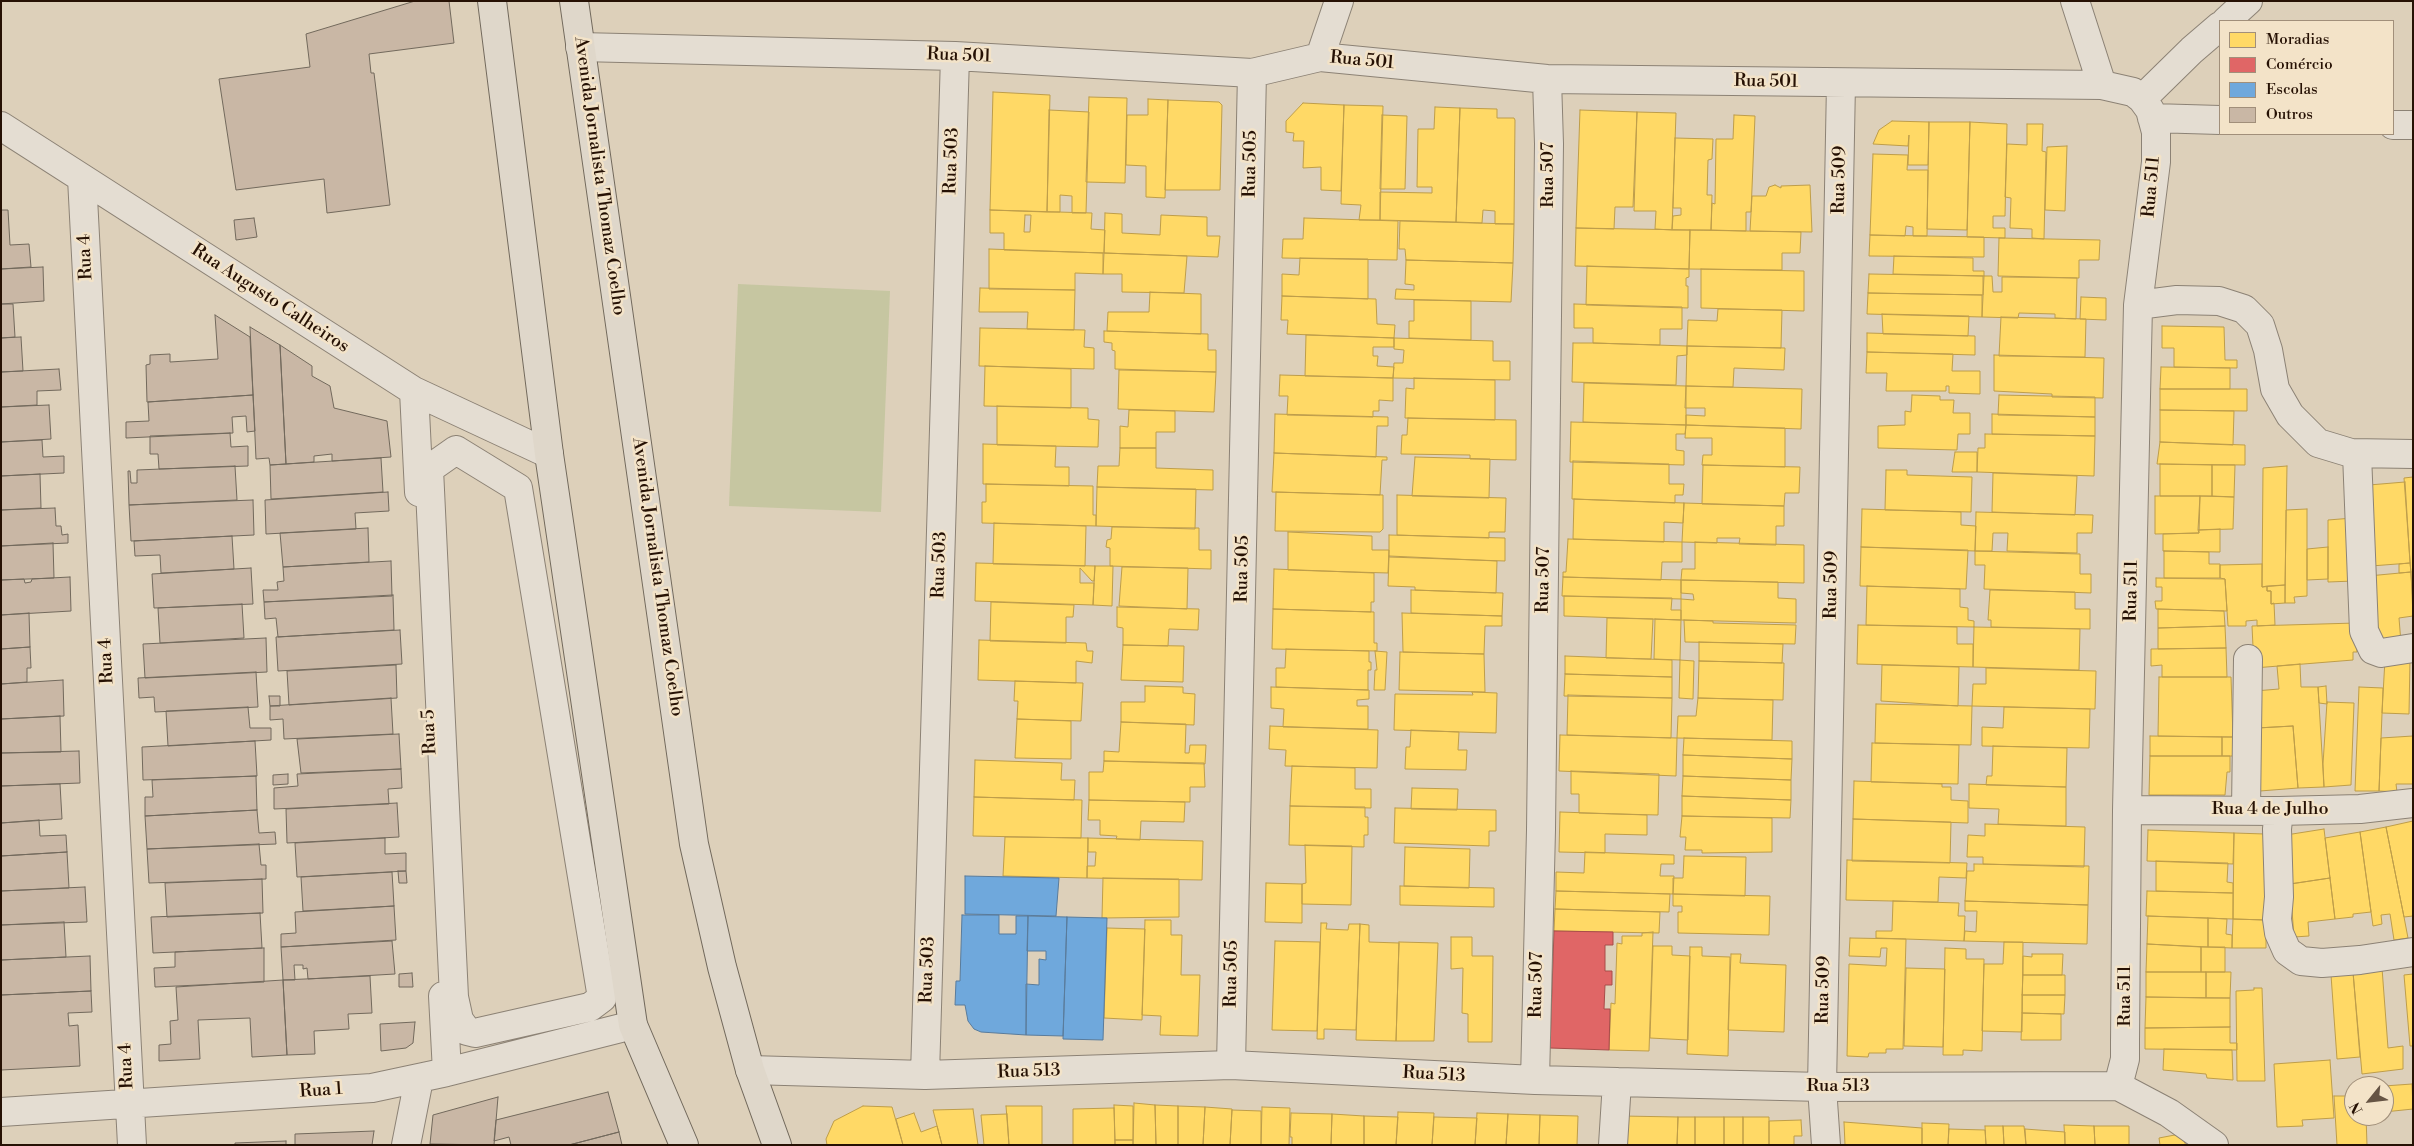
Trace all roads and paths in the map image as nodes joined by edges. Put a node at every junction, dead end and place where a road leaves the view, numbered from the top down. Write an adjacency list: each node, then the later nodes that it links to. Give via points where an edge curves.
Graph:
1 (492, 1): 23 (main road)
2 (574, 1): 8 (main road, Avenida Jornalista Thomaz Coelho)
3 (1339, 1): 10 (street)
4 (2075, 1): 14 (street)
5 (2248, 1): 6 (street)
6 (2227, 20)
7 (2219, 27): 15 (street, via 2192,50)
8 (580, 47): 9 (street, Rua 501); 36 (main road, Avenida Jornalista Thomaz Coelho, via 694,844)
9 (955, 56): 11 (street, Rua 501); 38 (street, Rua 503)
10 (1320, 57): 11 (street, Rua 501); 12 (street, Rua 501)
11 (1252, 73): 35 (street, Rua 505)
12 (1548, 79): 13 (street, Rua 501); 40 (street, Rua 507, via 1550,144)
13 (1842, 82): 14 (street, Rua 501); 43 (street, Rua 509)
14 (2102, 85): 15 (street, Rua 501, via 2133,92)
15 (2147, 109): 16 (street); 21 (street, Rua 511, via 2156,132 2156,162)
16 (2219, 120)
17 (2394, 125): 18 (street)
18 (2413, 125)
19 (1, 126): 20 (street, Rua Augusto Calheiros)
20 (82, 178): 22 (street, Rua Augusto Calheiros); 44 (street, Rua 4)
21 (2138, 305): 24 (street, via 2177,300 2218,301 2244,308 2260,325 2275,389 2290,415 2318,442); 29 (street, Rua 511)
22 (414, 391): 23 (street, Rua Augusto Calheiros); 37 (street, Rua 5)
23 (549, 454): 34 (main road)
24 (2357, 454): 25 (street); 26 (street, via 2364,631 2373,650 2381,653)
25 (2413, 454)
26 (2413, 648)
27 (2248, 659): 30 (street)
28 (2413, 804): 31 (street, Rua 4 de Julho)
29 (2127, 810): 30 (street, Rua 4 de Julho); 42 (street, Rua 511, via 2126,1042)
30 (2246, 810): 31 (street, Rua 4 de Julho)
31 (2279, 811): 32 (street, via 2277,919 2279,933 2288,951 2301,960 2322,963)
32 (2413, 952)
33 (454, 997): 33 (street, via 459,1020 467,1031 475,1033 590,1007 602,998 518,488 456,450 429,469)
34 (633, 1025): 37 (street, Rua 1); 48 (main road)
35 (1232, 1065): 38 (street, Rua 513); 40 (street, Rua 513)
36 (750, 1070): 38 (street, Rua 513); 49 (main road, Avenida Jornalista Thomaz Coelho)
37 (447, 1072): 39 (street, Rua 1)
38 (925, 1075)
39 (419, 1079): 44 (street, Rua 1, via 372,1088); 47 (street)
40 (1535, 1080): 41 (street, Rua 513)
41 (1617, 1082): 43 (street, Rua 513); 50 (street)
42 (2118, 1086): 43 (street, Rua 513); 52 (street, via 2169,1113)
43 (1822, 1087): 51 (street, Rua 509)
44 (129, 1103): 45 (street, Rua 1); 46 (street, Rua 4)
45 (1, 1112)
46 (132, 1145)
47 (406, 1145)
48 (684, 1145)
49 (777, 1145)
50 (1613, 1145)
51 (1826, 1145)
52 (2214, 1145)

